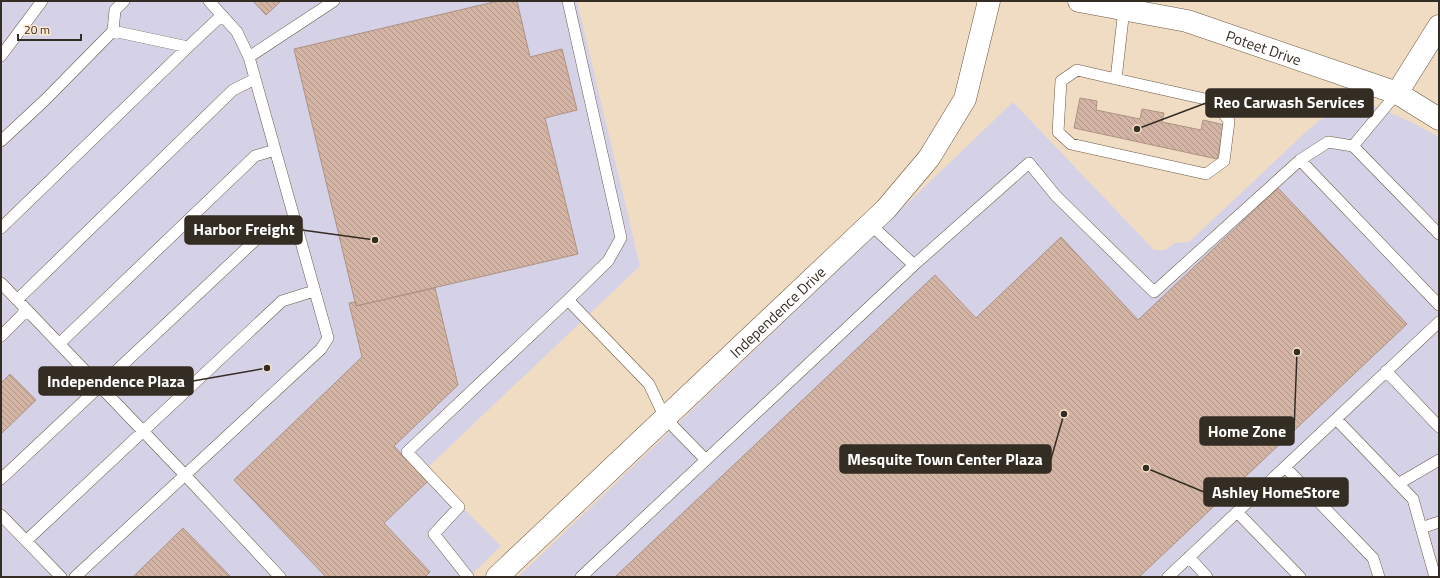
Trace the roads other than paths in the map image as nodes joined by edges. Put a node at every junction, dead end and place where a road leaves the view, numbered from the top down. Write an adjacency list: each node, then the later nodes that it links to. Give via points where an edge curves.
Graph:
1 (42, 1): 13 (lane)
2 (124, 1): 11 (lane, via 115,10)
3 (209, 1): 9 (lane)
4 (334, 1): 14 (lane)
5 (568, 1): 31 (lane, via 621,238 608,262)
6 (989, 1): 24 (street, Independence Drive, via 965,99 929,158)
7 (1079, 1): 8 (street, Poteet Drive)
8 (1124, 9): 16 (lane); 17 (street, Poteet Drive, via 1188,21)
9 (222, 15): 12 (lane); 14 (lane, via 237,32)
10 (1439, 26): 17 (street)
11 (113, 31): 12 (lane); 19 (lane)
12 (188, 47): 25 (lane)
13 (1, 56)
14 (249, 57): 15 (lane)
15 (255, 79): 21 (lane); 30 (lane, via 234,90)
16 (1116, 79): 16 (lane, via 1077,70 1061,81 1058,132 1071,144 1206,174 1224,161 1230,121 1214,101)
17 (1397, 94): 18 (street, Poteet Drive); 20 (lane)
18 (1439, 119)
19 (1, 141)
20 (1353, 146): 22 (lane, via 1328,142); 26 (lane)
21 (275, 150): 23 (lane); 36 (lane, via 255,156)
22 (1300, 160): 27 (lane, via 1154,292 1056,196 1029,163); 32 (lane)
23 (295, 222): 29 (lane); 38 (lane, via 263,232)
24 (870, 224): 27 (lane); 39 (street, Independence Drive)
25 (1, 228)
26 (1439, 234)
27 (914, 265): 43 (lane)
28 (1, 283): 30 (lane)
29 (314, 291): 42 (lane, via 282,301); 46 (lane, via 328,338 321,350)
30 (17, 300): 33 (lane)
31 (568, 300): 39 (lane, via 650,384); 58 (lane, via 407,452 459,507 434,534)
32 (1439, 304)
33 (27, 310): 35 (lane); 36 (lane)
34 (1437, 327): 37 (lane)
35 (1, 336)
36 (59, 344): 38 (lane)
37 (1386, 372): 40 (lane); 41 (lane)
38 (100, 386): 42 (lane); 47 (lane)
39 (665, 418): 43 (lane); 59 (street, Independence Drive)
40 (1336, 419): 45 (lane); 48 (lane)
41 (1439, 427)
42 (143, 431): 46 (lane); 53 (lane)
43 (706, 460): 60 (lane)
44 (1439, 460): 48 (lane)
45 (1285, 466): 49 (lane); 64 (lane, via 1373,558)
46 (185, 476): 56 (lane); 57 (lane)
47 (1, 479)
48 (1398, 484): 52 (lane, via 1413,499)
49 (1237, 512): 54 (lane); 63 (lane)
50 (1, 515): 53 (lane)
51 (1439, 522): 52 (lane)
52 (1421, 528): 65 (lane)
53 (26, 542): 55 (lane)
54 (1189, 558): 61 (lane); 62 (lane)
55 (61, 577)
56 (75, 577)
57 (280, 577)
58 (468, 577)
59 (497, 577)
60 (582, 577)
61 (1168, 577)
62 (1207, 577)
63 (1300, 577)
64 (1379, 577)
65 (1435, 577)

